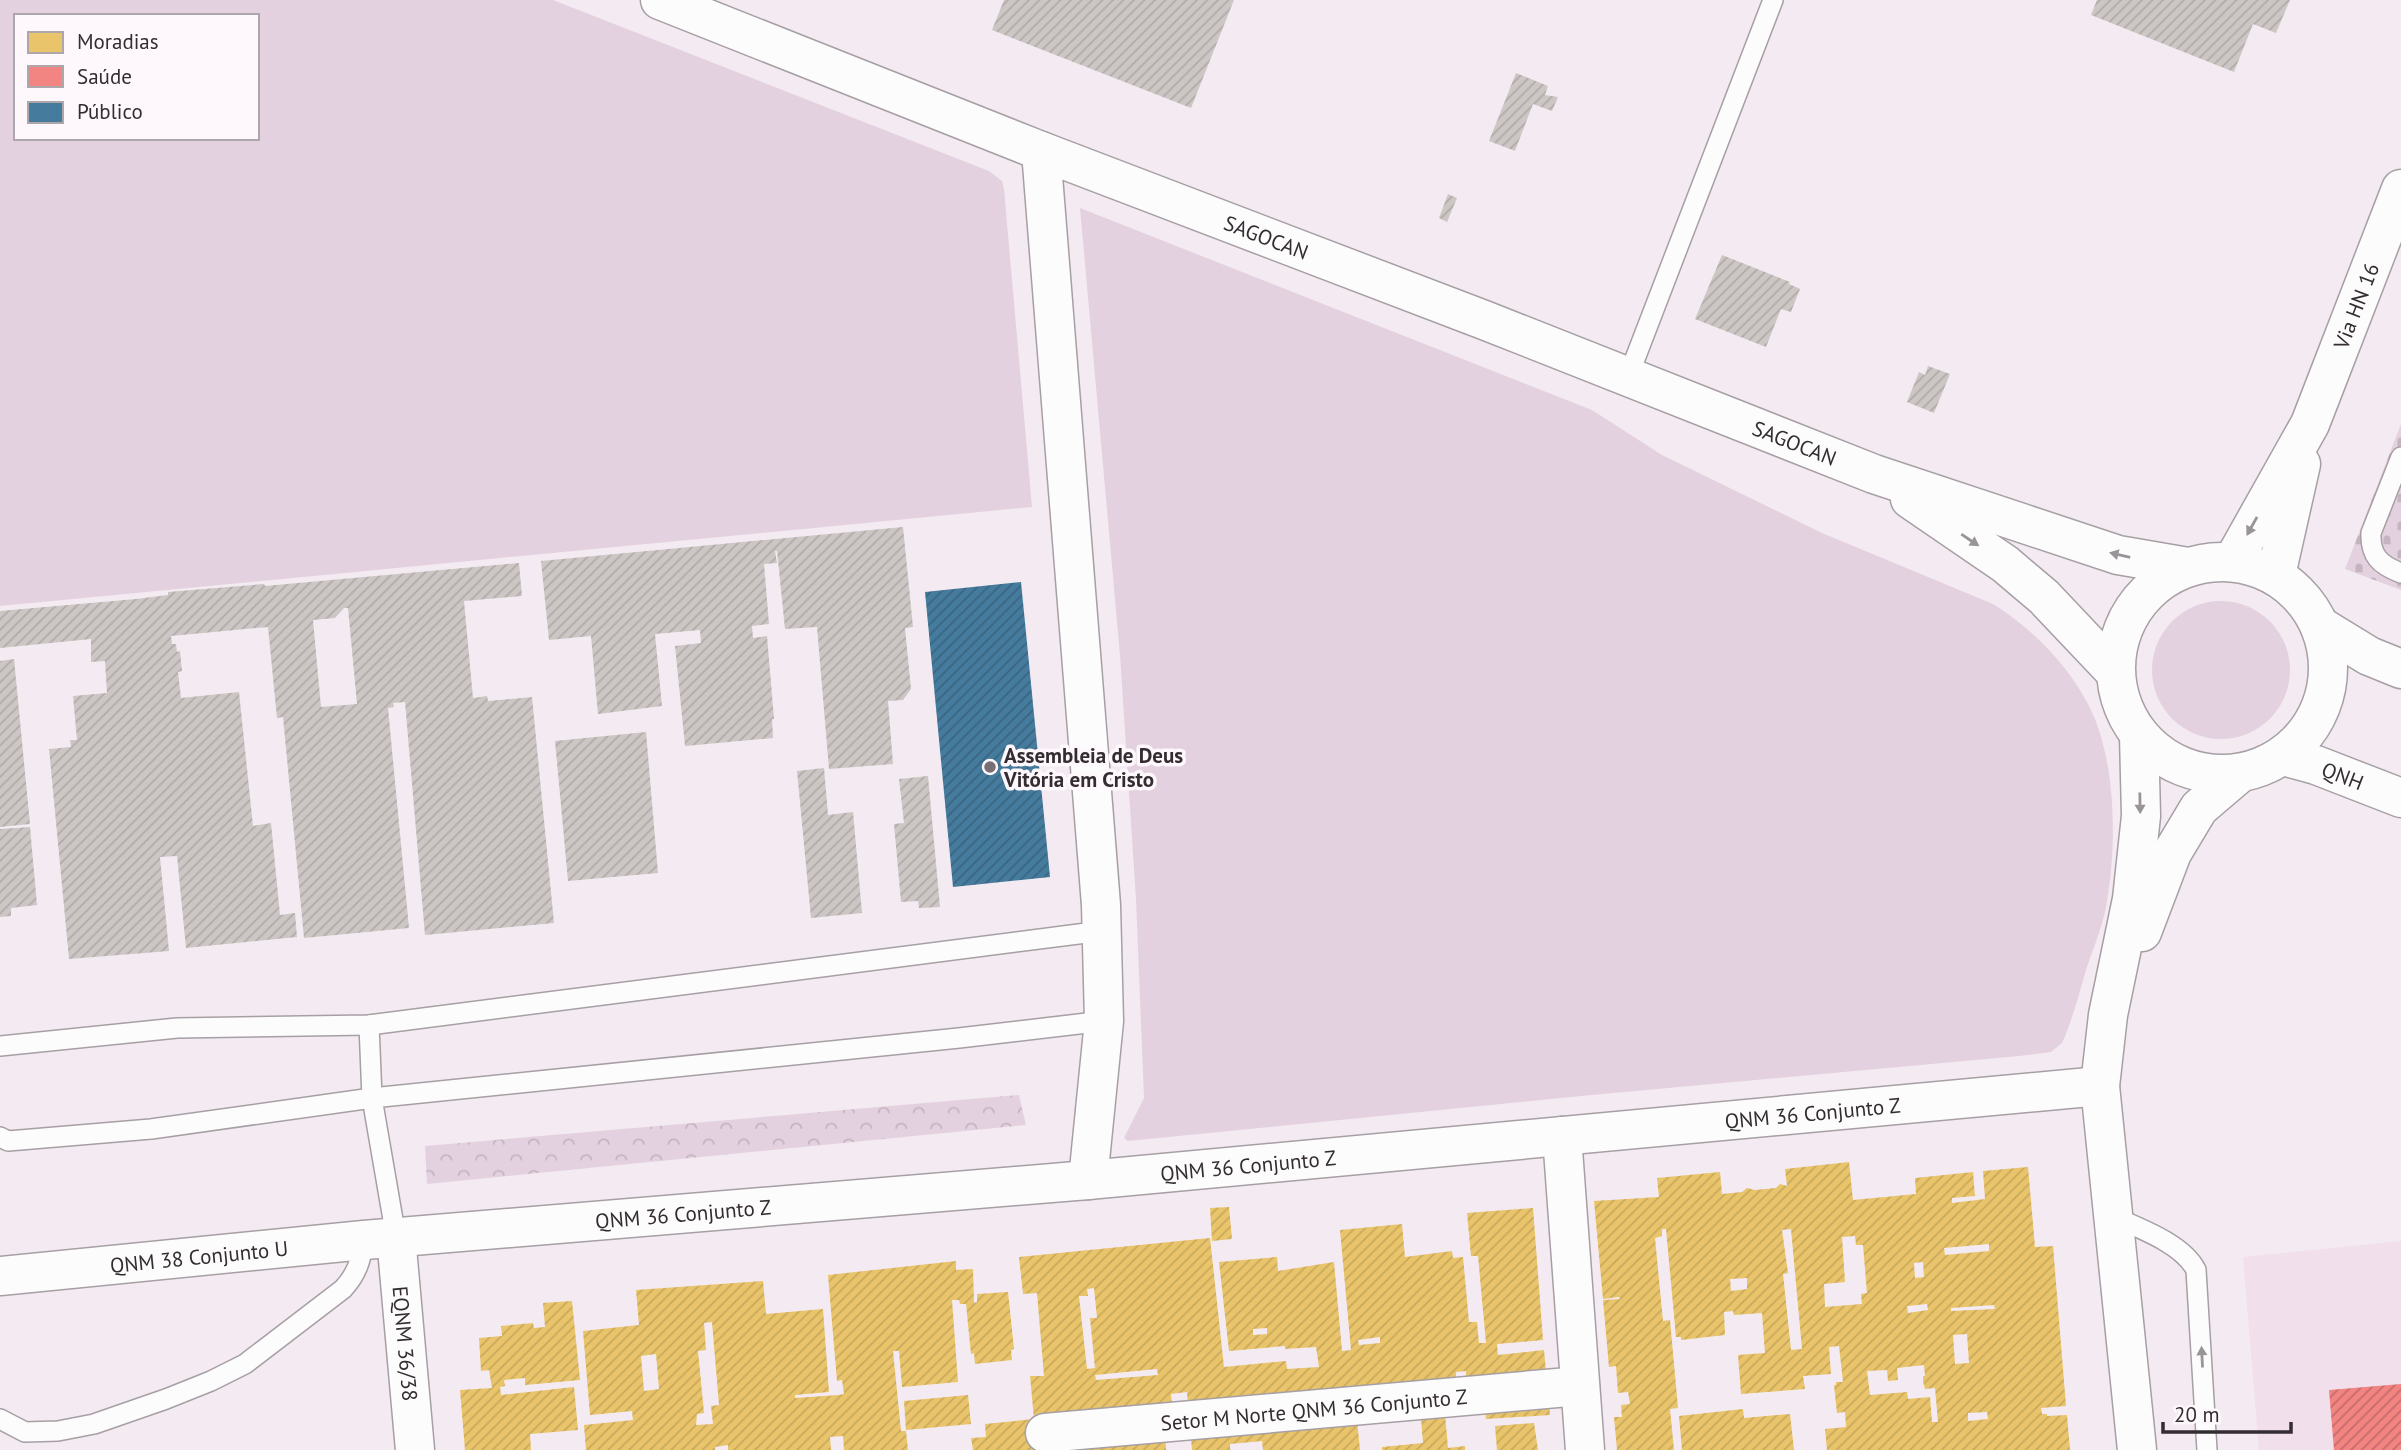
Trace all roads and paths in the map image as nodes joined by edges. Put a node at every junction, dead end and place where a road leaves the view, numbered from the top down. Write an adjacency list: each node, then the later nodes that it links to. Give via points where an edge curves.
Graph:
1 (660, 0): 3 (street, SAGOCAN)
2 (1773, 0): 5 (lane)
3 (1041, 151): 5 (street, SAGOCAN); 20 (street)
4 (2401, 189): 6 (street, Via HN 16)
5 (1628, 377): 8 (street, SAGOCAN)
6 (2310, 424): 9 (street, Via HN 16, one-way to 9); 12 (street, Via HN 16)
7 (2401, 457): 11 (lane, via 2371,533 2373,556)
8 (1874, 474): 10 (street, SAGOCAN, one-way to 8, via 2118,555); 15 (street, SAGOCAN, one-way to 15, via 2005,564 2044,597)
9 (2233, 561): 10 (street); 12 (street)
10 (2188, 567): 15 (street, via 2149,590 2123,628)
11 (2401, 573)
12 (2276, 575): 13 (street, via 2304,600)
13 (2320, 625): 14 (street, via 2369,656); 17 (street, via 2329,678 2321,708 2305,734)
14 (2401, 668)
15 (2115, 672): 16 (street, via 2125,716)
16 (2139, 735): 18 (street, via 2154,751 2195,772); 21 (street, one-way to 21, via 2141,816 2132,899)
17 (2283, 756): 18 (street); 19 (street, QNH)
18 (2240, 773): 21 (street, via 2199,808 2172,853)
19 (2401, 799)
20 (1101, 931): 22 (street); 23 (lane)
21 (2108, 1015): 25 (street)
22 (1104, 1021): 26 (lane); 29 (street)
23 (369, 1025): 24 (lane, via 177,1028); 26 (lane)
24 (0, 1046)
25 (2100, 1086): 27 (street, QNM 36 Conjunto Z); 30 (street)
26 (372, 1098): 28 (lane, via 151,1129 8,1141); 31 (lane)
27 (1562, 1136): 29 (street, QNM 36 Conjunto Z); 33 (street)
28 (0, 1137)
29 (1088, 1180): 31 (street, QNM 36 Conjunto Z)
30 (2113, 1217): 38 (street); 39 (lane, one-way to 30, via 2196,1269 2179,1251)
31 (380, 1239): 32 (street, QNM 38 Conjunto U); 34 (lane, via 343,1289 245,1364 211,1381 94,1424 58,1431 26,1432); 36 (street, EQNM 36/38)
32 (0, 1276)
33 (1580, 1386): 35 (street, Setor M Norte QNM 36 Conjunto Z); 37 (street)
34 (0, 1419)
35 (1045, 1433)
36 (415, 1450)
37 (1585, 1450)
38 (2137, 1450)
39 (2207, 1450)

